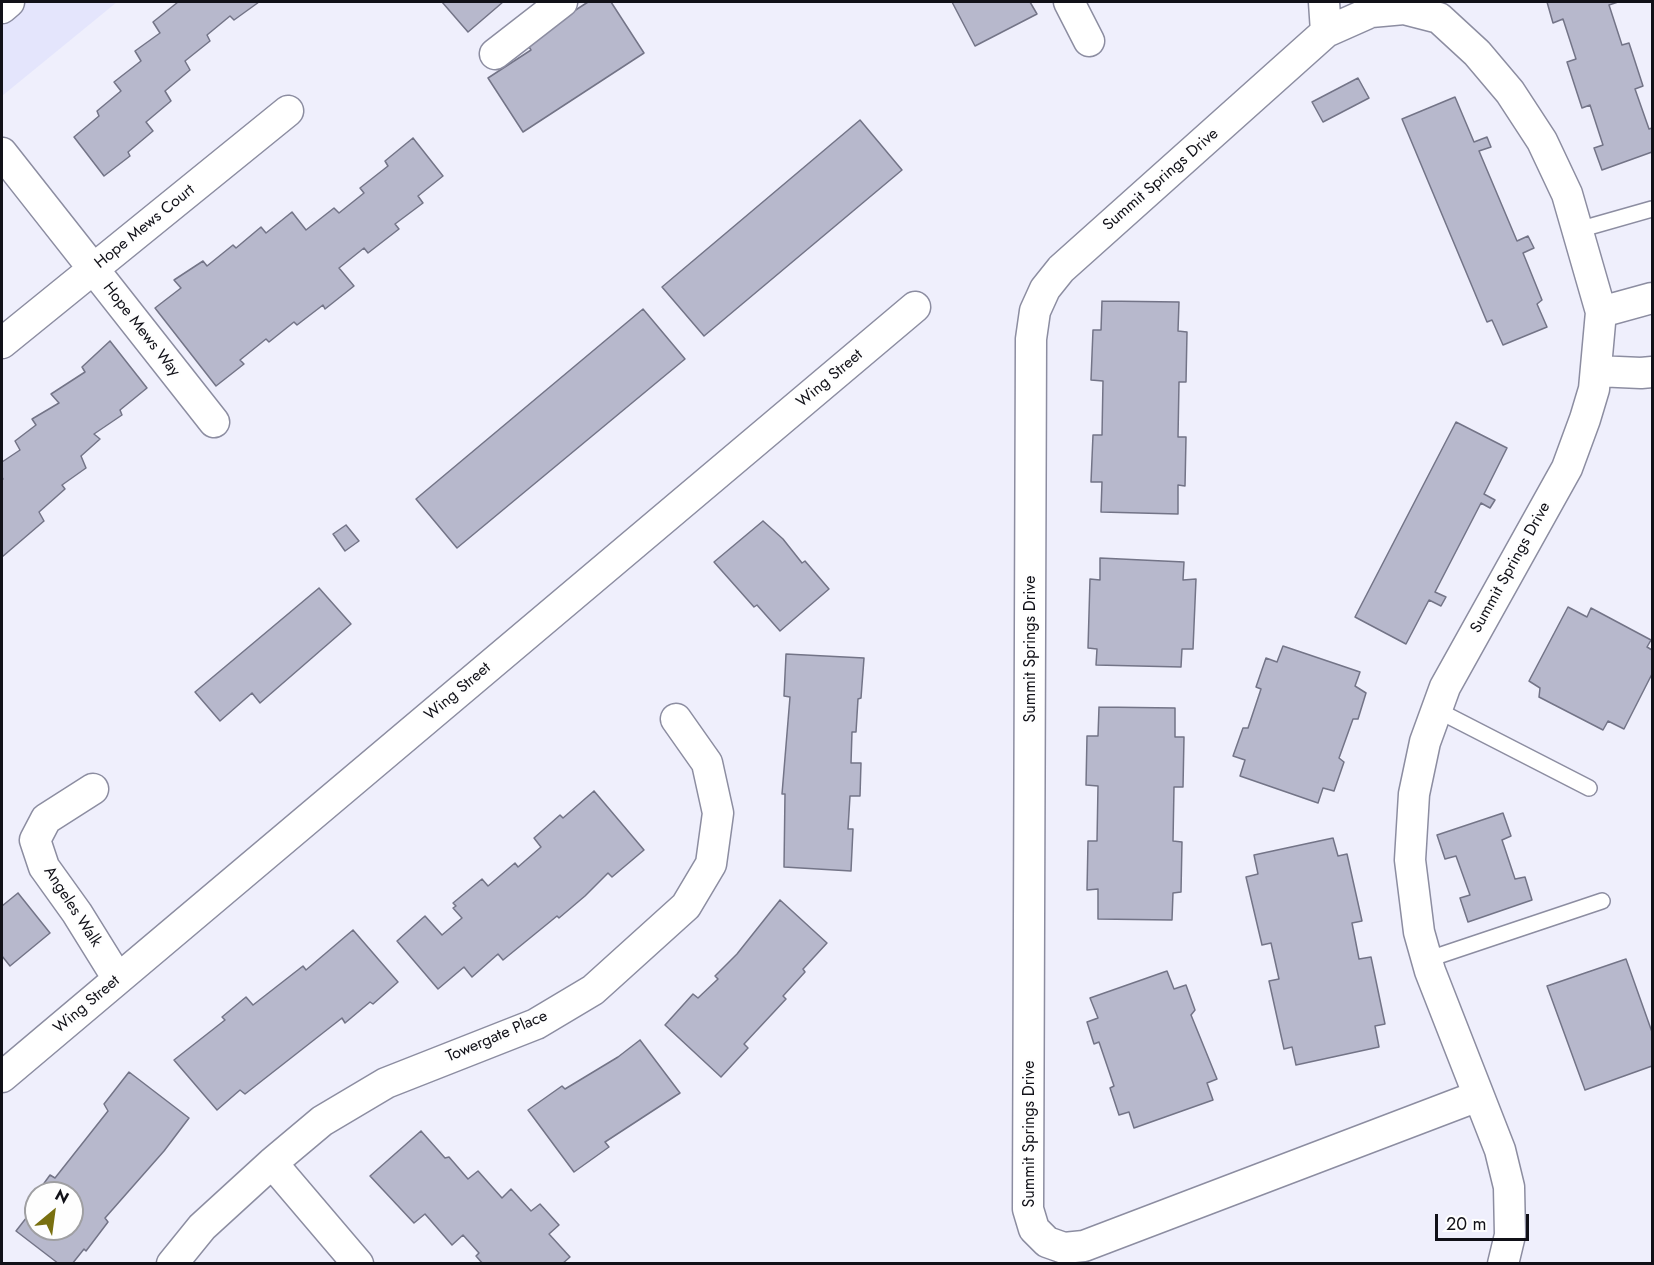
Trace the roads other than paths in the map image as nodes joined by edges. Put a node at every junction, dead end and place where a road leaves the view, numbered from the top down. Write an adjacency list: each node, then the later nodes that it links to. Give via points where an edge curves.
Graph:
1 (9, 2): 6 (street)
2 (562, 2): 9 (street)
3 (1069, 2): 8 (street)
4 (1324, 2): 7 (street)
5 (1406, 5): 7 (street, Summit Springs Drive, via 1371,12); 13 (street, Summit Springs Drive, via 1439,18 1477,53 1510,92 1542,141 1567,194)
6 (2, 8)
7 (1326, 32): 30 (street, Summit Springs Drive, via 1060,269 1035,311 1031,339 1028,1209 1034,1229 1047,1242 1064,1248 1084,1246)
8 (1089, 41)
9 (495, 54)
10 (288, 111): 14 (street, Hope Mews Court)
11 (3, 158): 14 (street, Hope Mews Way)
12 (1653, 209): 13 (lane)
13 (1578, 230): 17 (street, Summit Springs Drive)
14 (93, 269): 18 (street, Hope Mews Court); 21 (street, Hope Mews Way)
15 (1653, 298): 17 (street)
16 (915, 307): 28 (street, Wing Street)
17 (1601, 312): 19 (street, Summit Springs Drive)
18 (2, 343)
19 (1596, 370): 20 (street); 22 (street, Summit Springs Drive, via 1594,389 1567,468 1445,687)
20 (1653, 372)
21 (214, 422)
22 (1437, 710): 24 (lane); 27 (street, Summit Springs Drive, via 1425,742 1414,794 1410,860)
23 (676, 719): 31 (street, Towergate Place, via 707,763 718,813 711,864 686,906 593,990 536,1024 386,1083 322,1121)
24 (1589, 788)
25 (93, 789): 28 (street, Angeles Walk, via 46,819 35,840 44,867)
26 (1602, 901): 27 (lane)
27 (1426, 960): 30 (street, Summit Springs Drive)
28 (118, 979): 29 (street, Wing Street)
29 (2, 1077)
30 (1478, 1096): 34 (street, via 1500,1150 1509,1187 1510,1235)
31 (272, 1163): 32 (street, Towergate Place, via 202,1227); 33 (street)
32 (172, 1263)
33 (358, 1263)
34 (1503, 1263)

